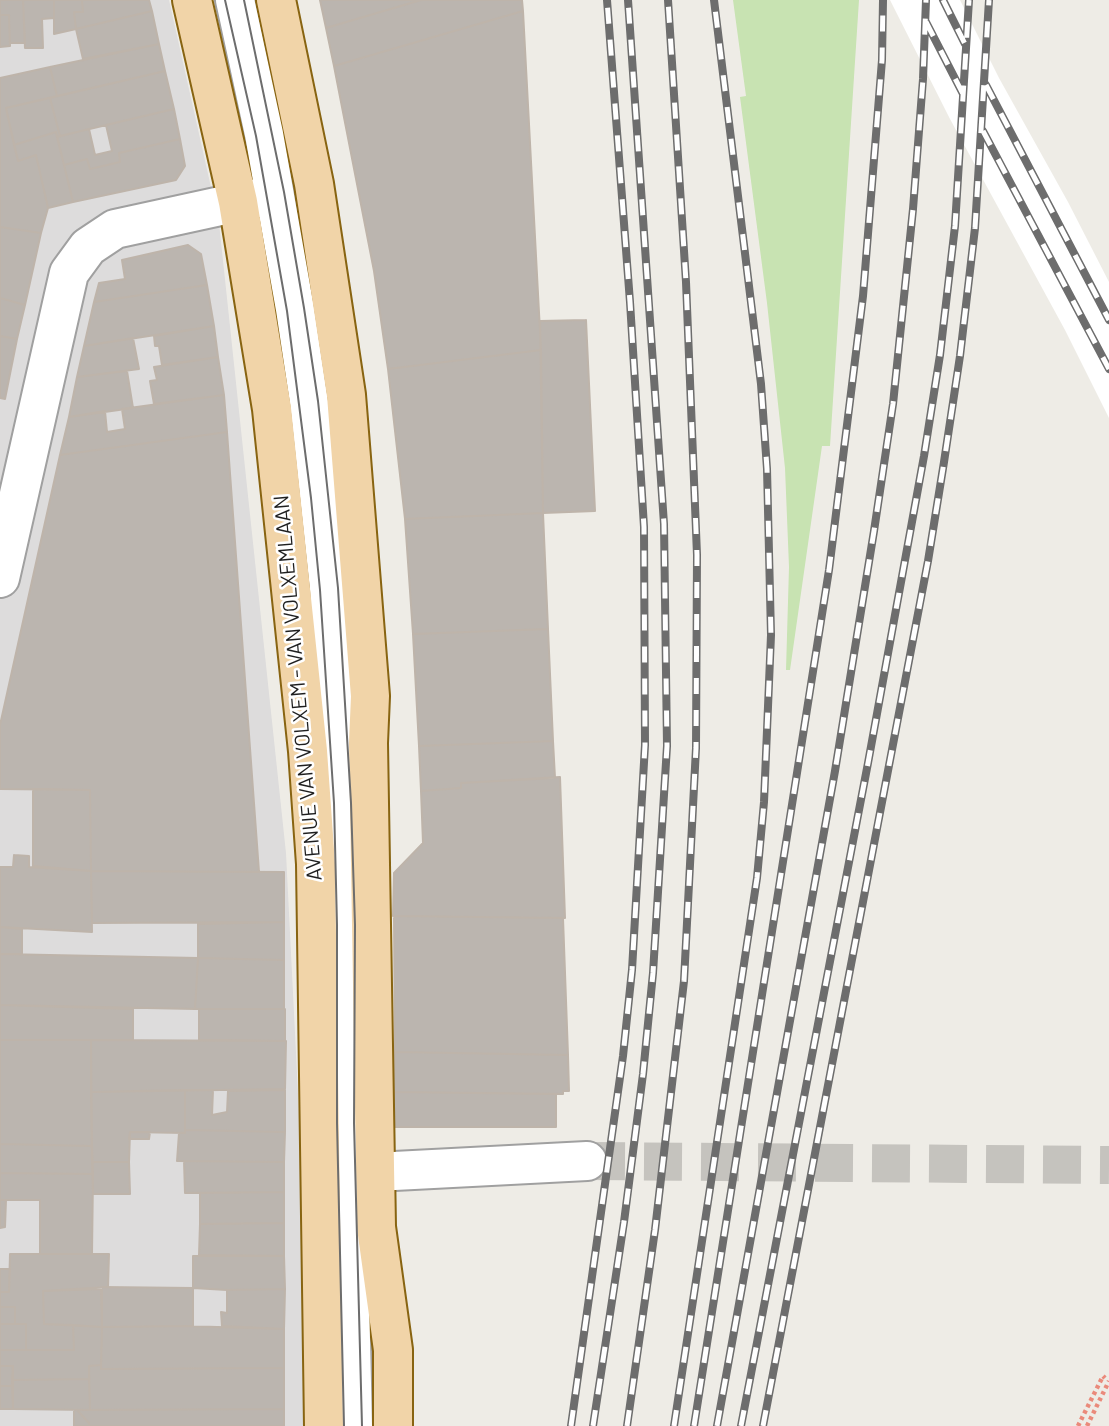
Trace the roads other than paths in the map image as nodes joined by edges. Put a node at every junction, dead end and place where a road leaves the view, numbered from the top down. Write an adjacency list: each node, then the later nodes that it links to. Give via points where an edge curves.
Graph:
1 (192, 0): 6 (main road, AVENUE VAN VOLXEM - VAN VOLXEMLAAN)
2 (235, 0): 5 (street, AVENUE VAN VOLXEM - VAN VOLXEMLAAN)
3 (276, 0): 4 (main road, AVENUE VAN VOLXEM - VAN VOLXEMLAAN)
4 (314, 184): 5 (street); 8 (main road, AVENUE VAN VOLXEM - VAN VOLXEMLAAN, via 346,395 370,696)
5 (275, 194): 6 (street); 9 (street, AVENUE VAN VOLXEM - VAN VOLXEMLAAN, via 320,496)
6 (238, 202): 7 (street, via 115,229 88,247 69,273); 12 (main road, AVENUE VAN VOLXEM - VAN VOLXEMLAAN, via 272,409 316,864)
7 (0, 578)
8 (368, 743): 9 (street, AVENUE VAN VOLXEM - VAN VOLXEMLAAN); 11 (main road, AVENUE VAN VOLXEM - VAN VOLXEMLAAN)
9 (344, 838): 13 (street, AVENUE VAN VOLXEM - VAN VOLXEMLAAN)
10 (587, 1161): 11 (street)
11 (375, 1172): 14 (main road, AVENUE VAN VOLXEM - VAN VOLXEMLAAN, via 376,1227 393,1350)
12 (324, 1426)
13 (353, 1426)
14 (393, 1426)

